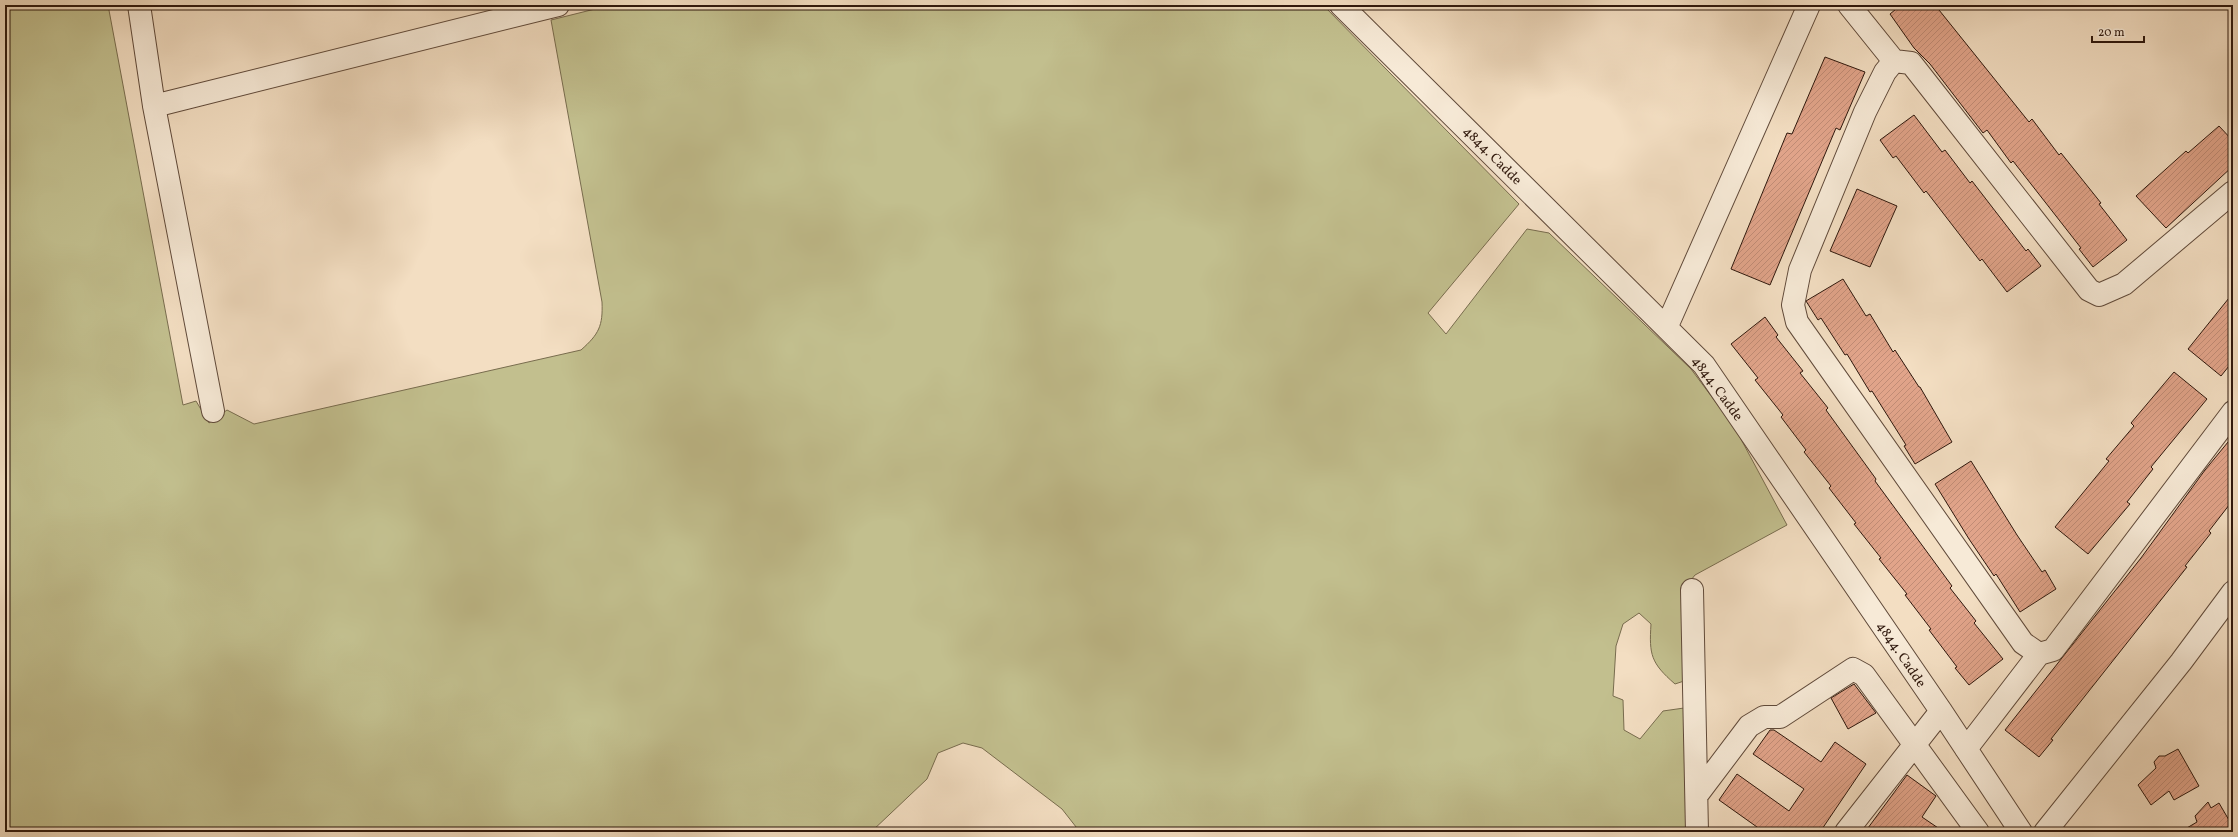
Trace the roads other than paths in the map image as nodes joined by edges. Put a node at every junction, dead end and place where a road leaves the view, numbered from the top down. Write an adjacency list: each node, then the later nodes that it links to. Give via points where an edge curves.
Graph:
1 (139, 5): 7 (street)
2 (558, 5): 7 (street)
3 (1341, 5): 9 (street, 4844. Cadde)
4 (1809, 5): 9 (street)
5 (1849, 5): 6 (street)
6 (1894, 61): 8 (street, via 1911,63 2090,290 2099,295 2124,284); 14 (street, via 1885,72 1865,112 1800,270 1793,304 1797,322 2023,643)
7 (154, 106): 10 (street)
8 (2233, 192)
9 (1667, 326): 15 (street, 4844. Cadde, via 1704,365)
10 (213, 411)
11 (2233, 412): 14 (street, via 2053,650)
12 (1692, 590): 18 (street)
13 (2233, 592): 23 (street, via 2181,662)
14 (2038, 654): 17 (street)
15 (1941, 711): 16 (street); 17 (street, 4844. Cadde)
16 (1915, 744): 18 (street, via 1864,675 1853,668 1780,717 1764,717 1749,726); 20 (street); 21 (street)
17 (1966, 749): 22 (street, 4844. Cadde)
18 (1697, 795): 19 (street)
19 (1697, 832)
20 (1846, 832)
21 (1978, 832)
22 (2021, 832)
23 (2045, 832)

